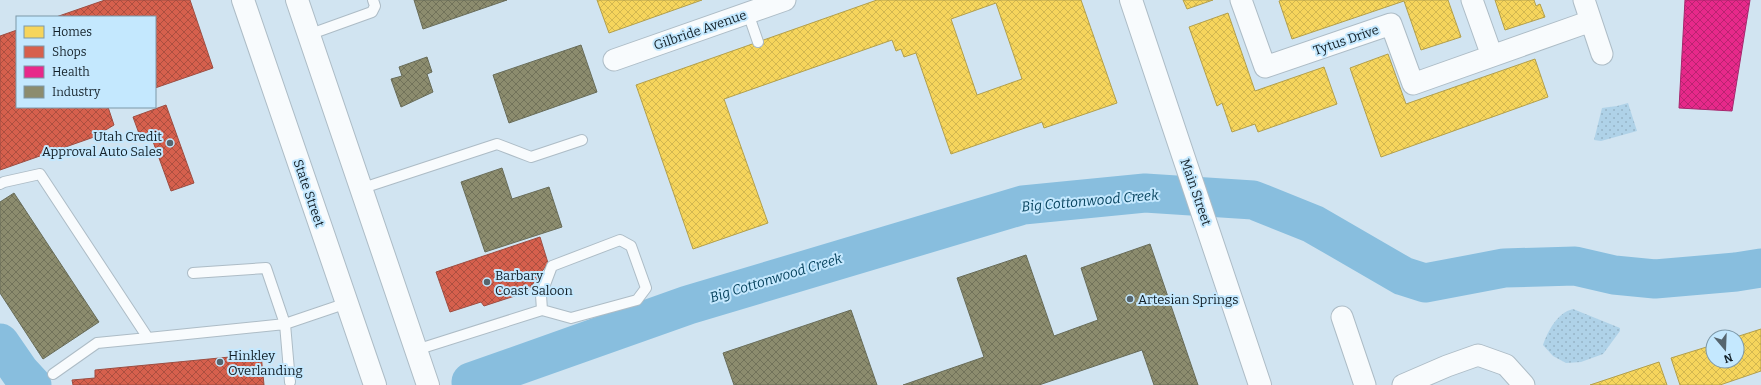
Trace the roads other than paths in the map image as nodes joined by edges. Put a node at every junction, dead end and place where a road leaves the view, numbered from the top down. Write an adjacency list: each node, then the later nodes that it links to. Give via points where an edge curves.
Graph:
1 (243, 0): 20 (main road, State Street)
2 (297, 0): 11 (main road)
3 (373, 0): 11 (lane, via 375,6 372,12)
4 (785, 0): 9 (street, Gilbride Avenue)
5 (1131, 0): 30 (main road, Main Street)
6 (1241, 0): 14 (street, Tytus Drive, via 1265,67 1391,24 1413,84)
7 (1472, 0): 14 (street)
8 (1584, 0): 10 (street)
9 (748, 13): 12 (lane); 15 (street, Gilbride Avenue)
10 (1591, 21): 13 (street); 14 (street, Tytus Drive)
11 (308, 34): 18 (main road)
12 (758, 42)
13 (1602, 54)
14 (1492, 56)
15 (614, 60)
16 (582, 140): 18 (lane, via 531,157 497,144)
17 (0, 184): 24 (lane, via 40,174)
18 (360, 189): 25 (main road)
19 (193, 273): 23 (lane, via 266,268)
20 (347, 303): 23 (lane); 28 (main road, State Street)
21 (542, 310): 21 (lane, via 571,318 637,300 646,288 631,246 620,240 552,266 541,295); 25 (lane)
22 (1342, 317): 31 (street)
23 (285, 324): 24 (lane); 27 (lane)
24 (148, 338): 26 (lane, via 97,343)
25 (416, 350): 29 (main road)
26 (53, 374)
27 (290, 382)
28 (375, 385)
29 (428, 385)
30 (1260, 385)
31 (1365, 385)
32 (1404, 385): 33 (street, via 1478,355 1506,365)
33 (1524, 385)

